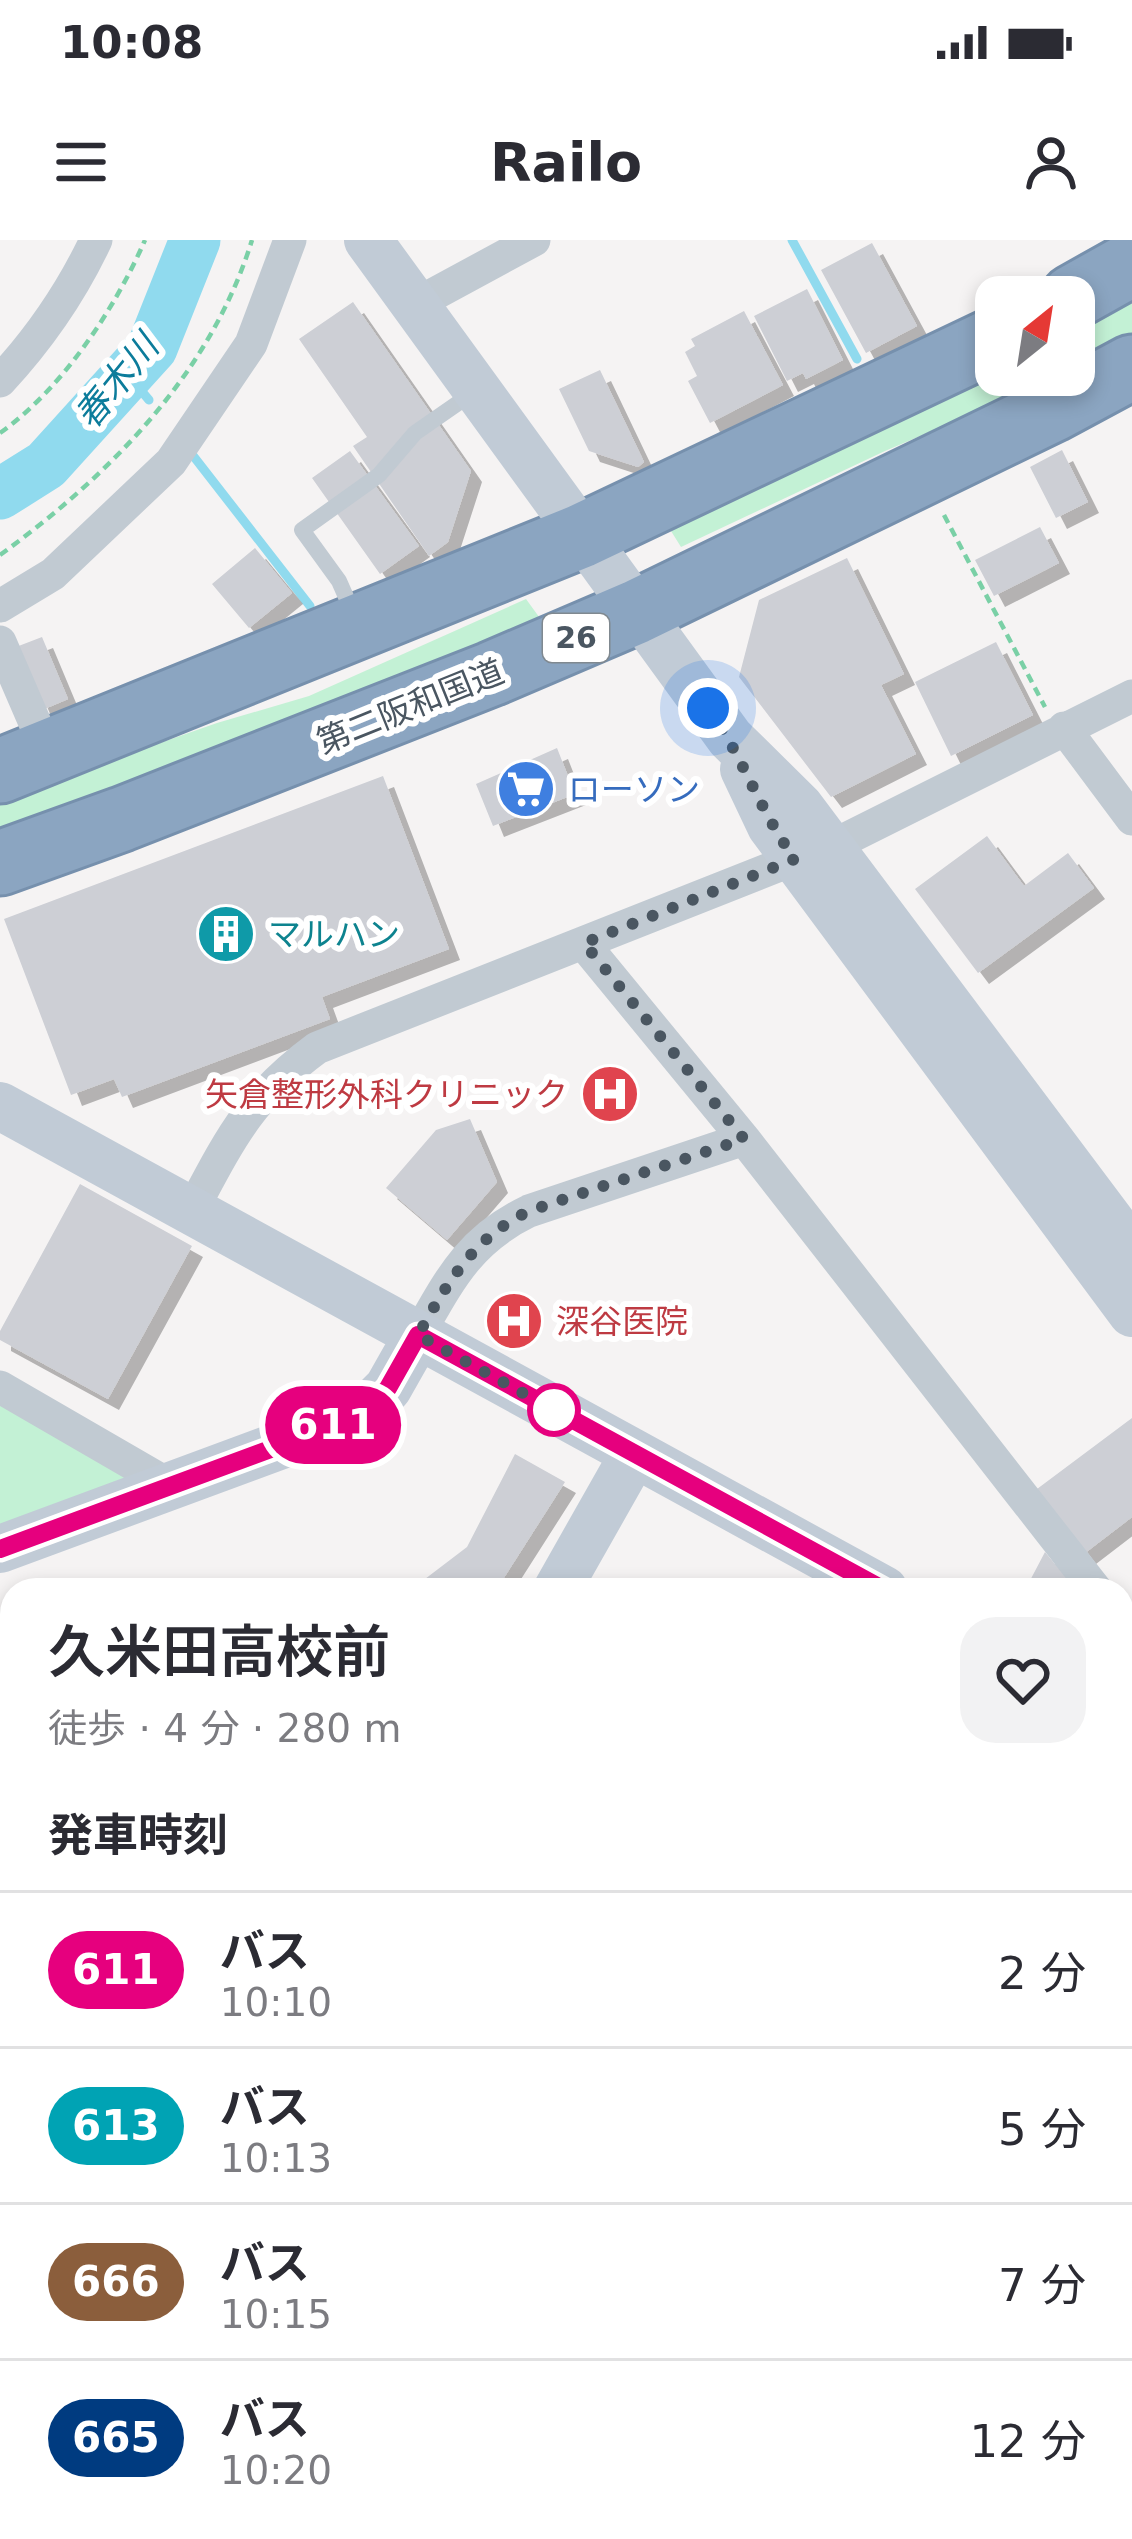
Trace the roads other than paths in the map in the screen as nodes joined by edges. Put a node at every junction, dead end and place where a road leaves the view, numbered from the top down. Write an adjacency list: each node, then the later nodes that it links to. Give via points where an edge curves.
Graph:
1 (96, 240): 10 (street, via 34,345)
2 (290, 240): 13 (street, via 251,344 171,462 53,574)
3 (368, 240): 7 (street)
4 (534, 240): 7 (street)
5 (1132, 264): 6 (highway)
6 (1095, 285)
7 (414, 305): 11 (street)
8 (975, 349): 12 (highway)
9 (1132, 367): 14 (highway, 第二阪和国道 / 26)
10 (0, 381)
11 (476, 391): 12 (street); 15 (lane, via 302,530 339,581)
12 (581, 536): 14 (street); 15 (highway)
13 (0, 606)
14 (636, 612): 21 (street, via 730,738 799,806); 22 (highway, 第二阪和国道 / 26)
15 (359, 627): 19 (highway)
16 (0, 642): 19 (street)
17 (1132, 696): 18 (street)
18 (1064, 728): 20 (street); 21 (street)
19 (24, 762)
20 (1132, 819)
21 (813, 853): 23 (street); 27 (street); 28 (street)
22 (0, 862)
23 (584, 943): 25 (street); 26 (street, via 317,1048 256,1100)
24 (2, 1109): 26 (street)
25 (744, 1139): 29 (street, via 501,1225 456,1268); 36 (street)
26 (191, 1212): 29 (street)
27 (1132, 1250)
28 (1132, 1313)
29 (418, 1335): 31 (street); 32 (street, via 388,1388 360,1416)
30 (0, 1387): 32 (street)
31 (634, 1454): 34 (street); 35 (street)
32 (171, 1486): 33 (street)
33 (0, 1549)
34 (574, 1578)
35 (862, 1578)
36 (1087, 1578)

